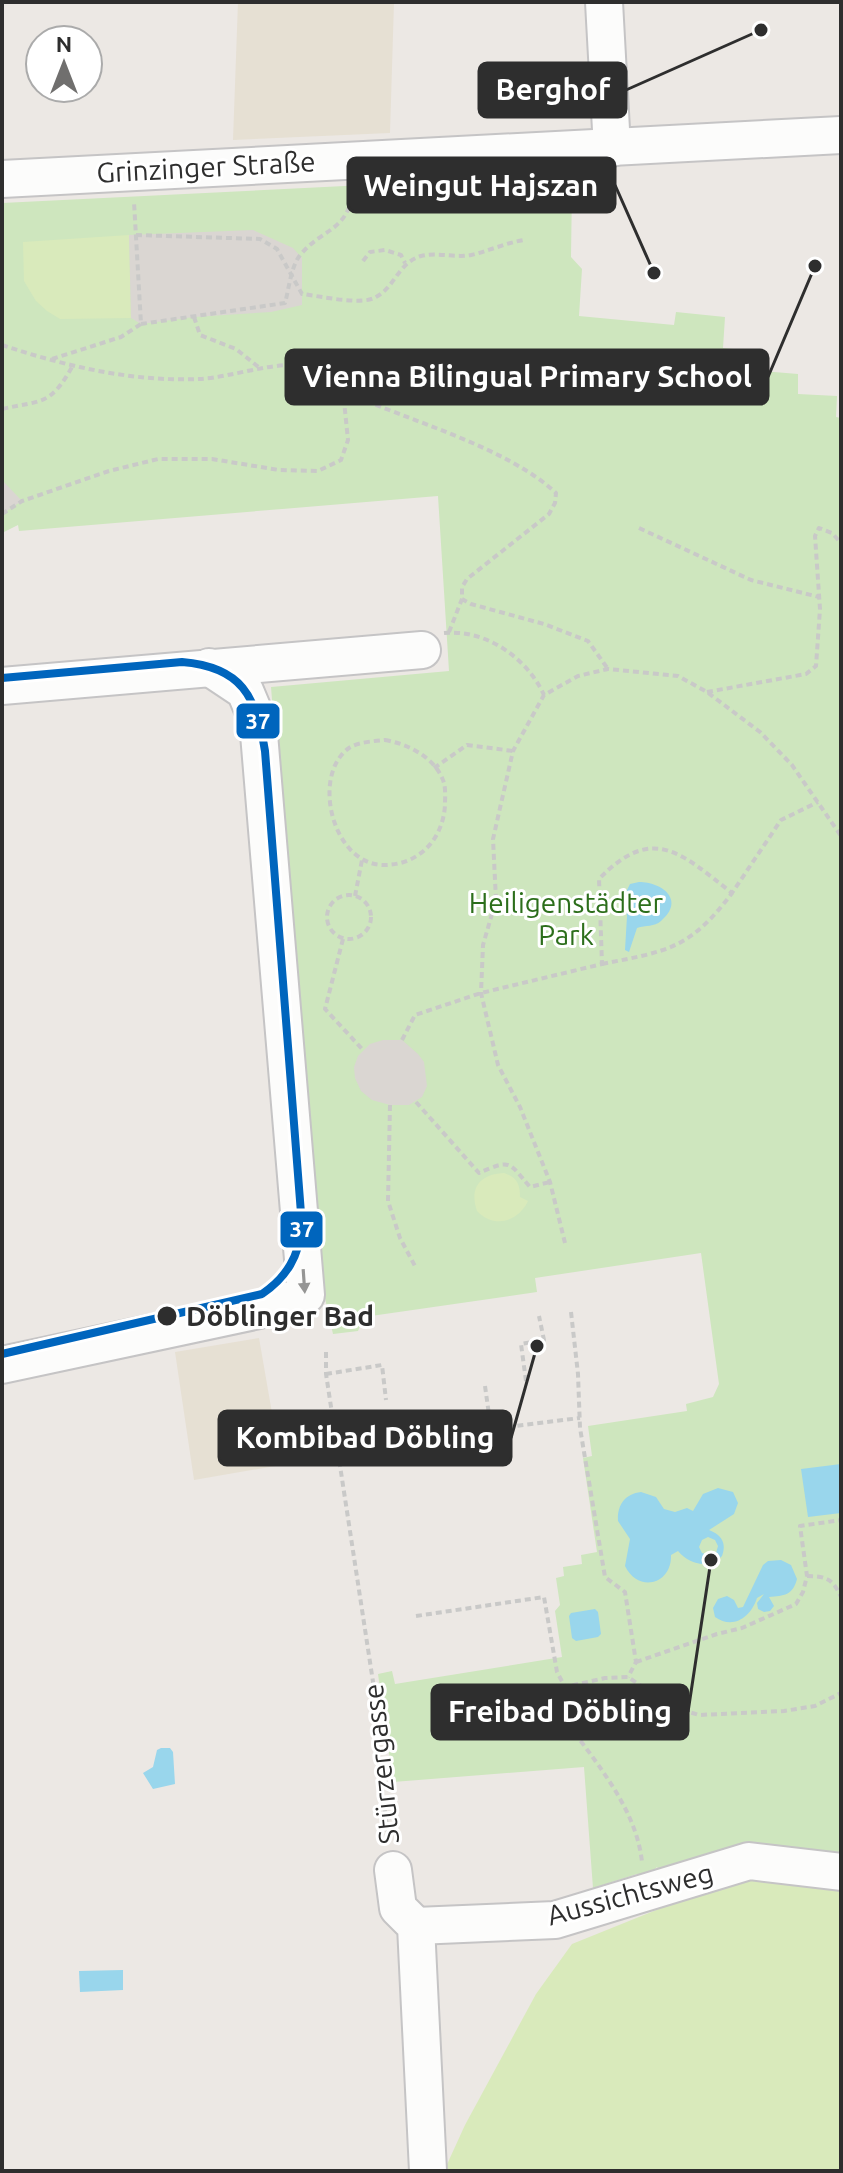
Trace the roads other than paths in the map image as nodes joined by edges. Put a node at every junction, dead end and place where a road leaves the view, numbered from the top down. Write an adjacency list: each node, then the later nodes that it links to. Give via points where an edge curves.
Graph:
1 (604, 2): 3 (street)
2 (841, 135): 3 (street, Grinzinger Straße)
3 (612, 148): 4 (street, Grinzinger Straße)
4 (2, 179)
5 (436, 641): 6 (street)
6 (209, 667): 7 (street); 8 (street, one-way to 8, via 245,691 258,722 306,1295 264,1309)
7 (2, 686)
8 (2, 1365)
9 (393, 1870): 11 (street, Stürzergasse, via 398,1908)
10 (841, 1872): 11 (street, Aussichtsweg, via 749,1861 555,1920)
11 (416, 1926): 12 (street, Stürzergasse)
12 (428, 2171)

